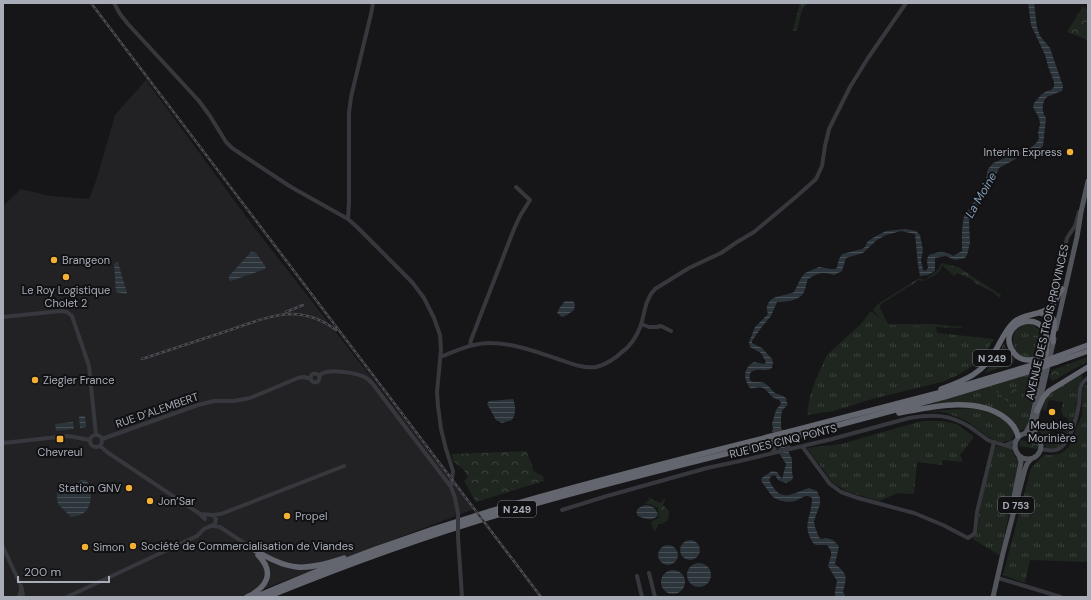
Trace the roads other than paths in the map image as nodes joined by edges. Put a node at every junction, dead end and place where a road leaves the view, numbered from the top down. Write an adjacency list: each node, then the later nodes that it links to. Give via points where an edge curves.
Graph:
1 (114, 3): 8 (street, via 128,24 199,101 232,148 291,187)
2 (373, 3): 8 (street, via 349,113)
3 (906, 3): 16 (street, via 850,87 829,129 822,166 816,179 754,232 655,289 647,301)
4 (1088, 181): 6 (main road, AVENUE DES TROIS PROVINCES)
5 (516, 188): 20 (street, via 530,200 514,229)
6 (1084, 199): 7 (main road, AVENUE DES TROIS PROVINCES); 9 (street)
7 (1081, 212): 9 (main road, AVENUE DES TROIS PROVINCES); 10 (main road, AVENUE DES TROIS PROVINCES)
8 (348, 219): 23 (street, via 418,289 437,326)
9 (1071, 236): 10 (main road, via 1075,238); 11 (main road, AVENUE DES TROIS PROVINCES); 12 (street)
10 (1070, 270): 18 (main road, AVENUE DES TROIS PROVINCES)
11 (1062, 289): 13 (highway, N 249, via 1051,307); 15 (main road, AVENUE DES TROIS PROVINCES)
12 (1055, 294)
13 (1040, 313): 15 (highway, via 1048,315); 27 (highway, N 249, via 1021,318 1012,324 988,362 975,374 942,389)
14 (3, 317): 31 (street, via 61,311 72,316 89,366)
15 (1054, 321): 18 (highway); 22 (main road, AVENUE DES TROIS PROVINCES)
16 (641, 324): 17 (street, via 657,328 661,326); 20 (street, via 636,337 627,348 596,367 582,366 506,345 489,343)
17 (671, 331)
18 (1053, 342): 28 (main road, AVENUE DES TROIS PROVINCES)
19 (1088, 345): 24 (highway, N 249, bridge)
20 (470, 346): 23 (street)
21 (1088, 351): 24 (highway, N 249, bridge, via 1057,362)
22 (1046, 354): 24 (highway, N 249, via 1047,337 1040,325 1028,321 1016,325 1010,335 1010,345 1015,355); 30 (main road, AVENUE DES TROIS PROVINCES, via 1030,427)
23 (441, 356): 50 (street, via 438,406 441,429 453,471)
24 (1036, 364): 27 (highway, N 249); 29 (highway, N 249, via 963,392)
25 (1088, 367): 28 (highway, via 1049,391)
26 (1088, 378): 45 (street, via 1080,388 1077,414 1067,441 1057,450)
27 (900, 403): 33 (highway, N 249)
28 (1037, 411): 32 (main road, AVENUE DES TROIS PROVINCES, via 1034,427)
29 (881, 414): 33 (highway, N 249); 36 (highway, N 249, via 886,416 942,405 991,409 1011,422 1015,428)
30 (1026, 432): 32 (main road); 36 (main road)
31 (96, 435): 35 (street); 37 (street)
32 (1036, 435): 45 (main road)
33 (783, 436): 34 (highway, N 249, bridge); 34 (street); 43 (street)
34 (774, 438): 46 (street); 62 (highway, N 249, via 600,480 464,520); 73 (highway, N 249, via 507,512 376,555)
35 (102, 439): 41 (street); 50 (street, RUE D’ALEMBERT, via 198,405 245,399 298,378 310,378 317,382 318,376 333,371 368,379)
36 (1016, 439): 40 (street); 44 (main road)
37 (90, 440): 39 (street, via 67,436); 41 (street, via 93,447)
38 (994, 442): 40 (street, RUE DES CINQ PONTS); 42 (street, RUE DES CINQ PONTS, via 960,422 931,415 909,418); 42 (street, via 977,512 975,532 968,538 943,524 914,513 841,492 830,484)
39 (3, 443)
40 (1005, 445): 44 (street, RUE DES CINQ PONTS)
41 (100, 446): 52 (street)
42 (802, 446): 43 (street, RUE DES CINQ PONTS)
43 (793, 448): 46 (street, RUE DES CINQ PONTS)
44 (1014, 449): 47 (main road)
45 (1041, 449): 48 (main road)
46 (770, 453): 51 (street, RUE DES CINQ PONTS, via 707,468)
47 (1019, 456): 48 (main road); 63 (main road, D 753, via 1021,462)
48 (1031, 459): 63 (main road, D 753, via 1025,469)
49 (344, 466): 53 (street)
50 (451, 487): 74 (street, bridge, via 458,513)
51 (562, 510)
52 (200, 514): 54 (street); 55 (street)
53 (221, 514): 54 (street); 56 (street)
54 (210, 515): 55 (street); 56 (street, via 216,517)
55 (205, 521): 57 (street, via 207,525); 59 (street)
56 (216, 521): 57 (street); 58 (street)
57 (212, 526): 58 (street); 59 (street)
58 (220, 527): 61 (street)
59 (204, 529): 70 (street, via 196,536)
60 (3, 547): 67 (street)
61 (253, 549): 62 (highway, N 249, via 278,563 302,567 321,565 364,551); 71 (highway, via 263,559 268,572 262,587)
62 (370, 552): 72 (highway, N 249)
63 (1003, 553): 66 (main road, D 753)
64 (649, 573): 76 (street)
65 (637, 576): 75 (street)
66 (998, 578): 77 (main road, D 753); 78 (street)
67 (20, 586): 68 (street); 69 (street)
68 (19, 597)
69 (23, 597)
70 (67, 597)
71 (247, 597)
72 (255, 597)
73 (267, 597)
74 (462, 597)
75 (642, 597)
76 (655, 597)
77 (993, 597)
78 (1061, 597)

